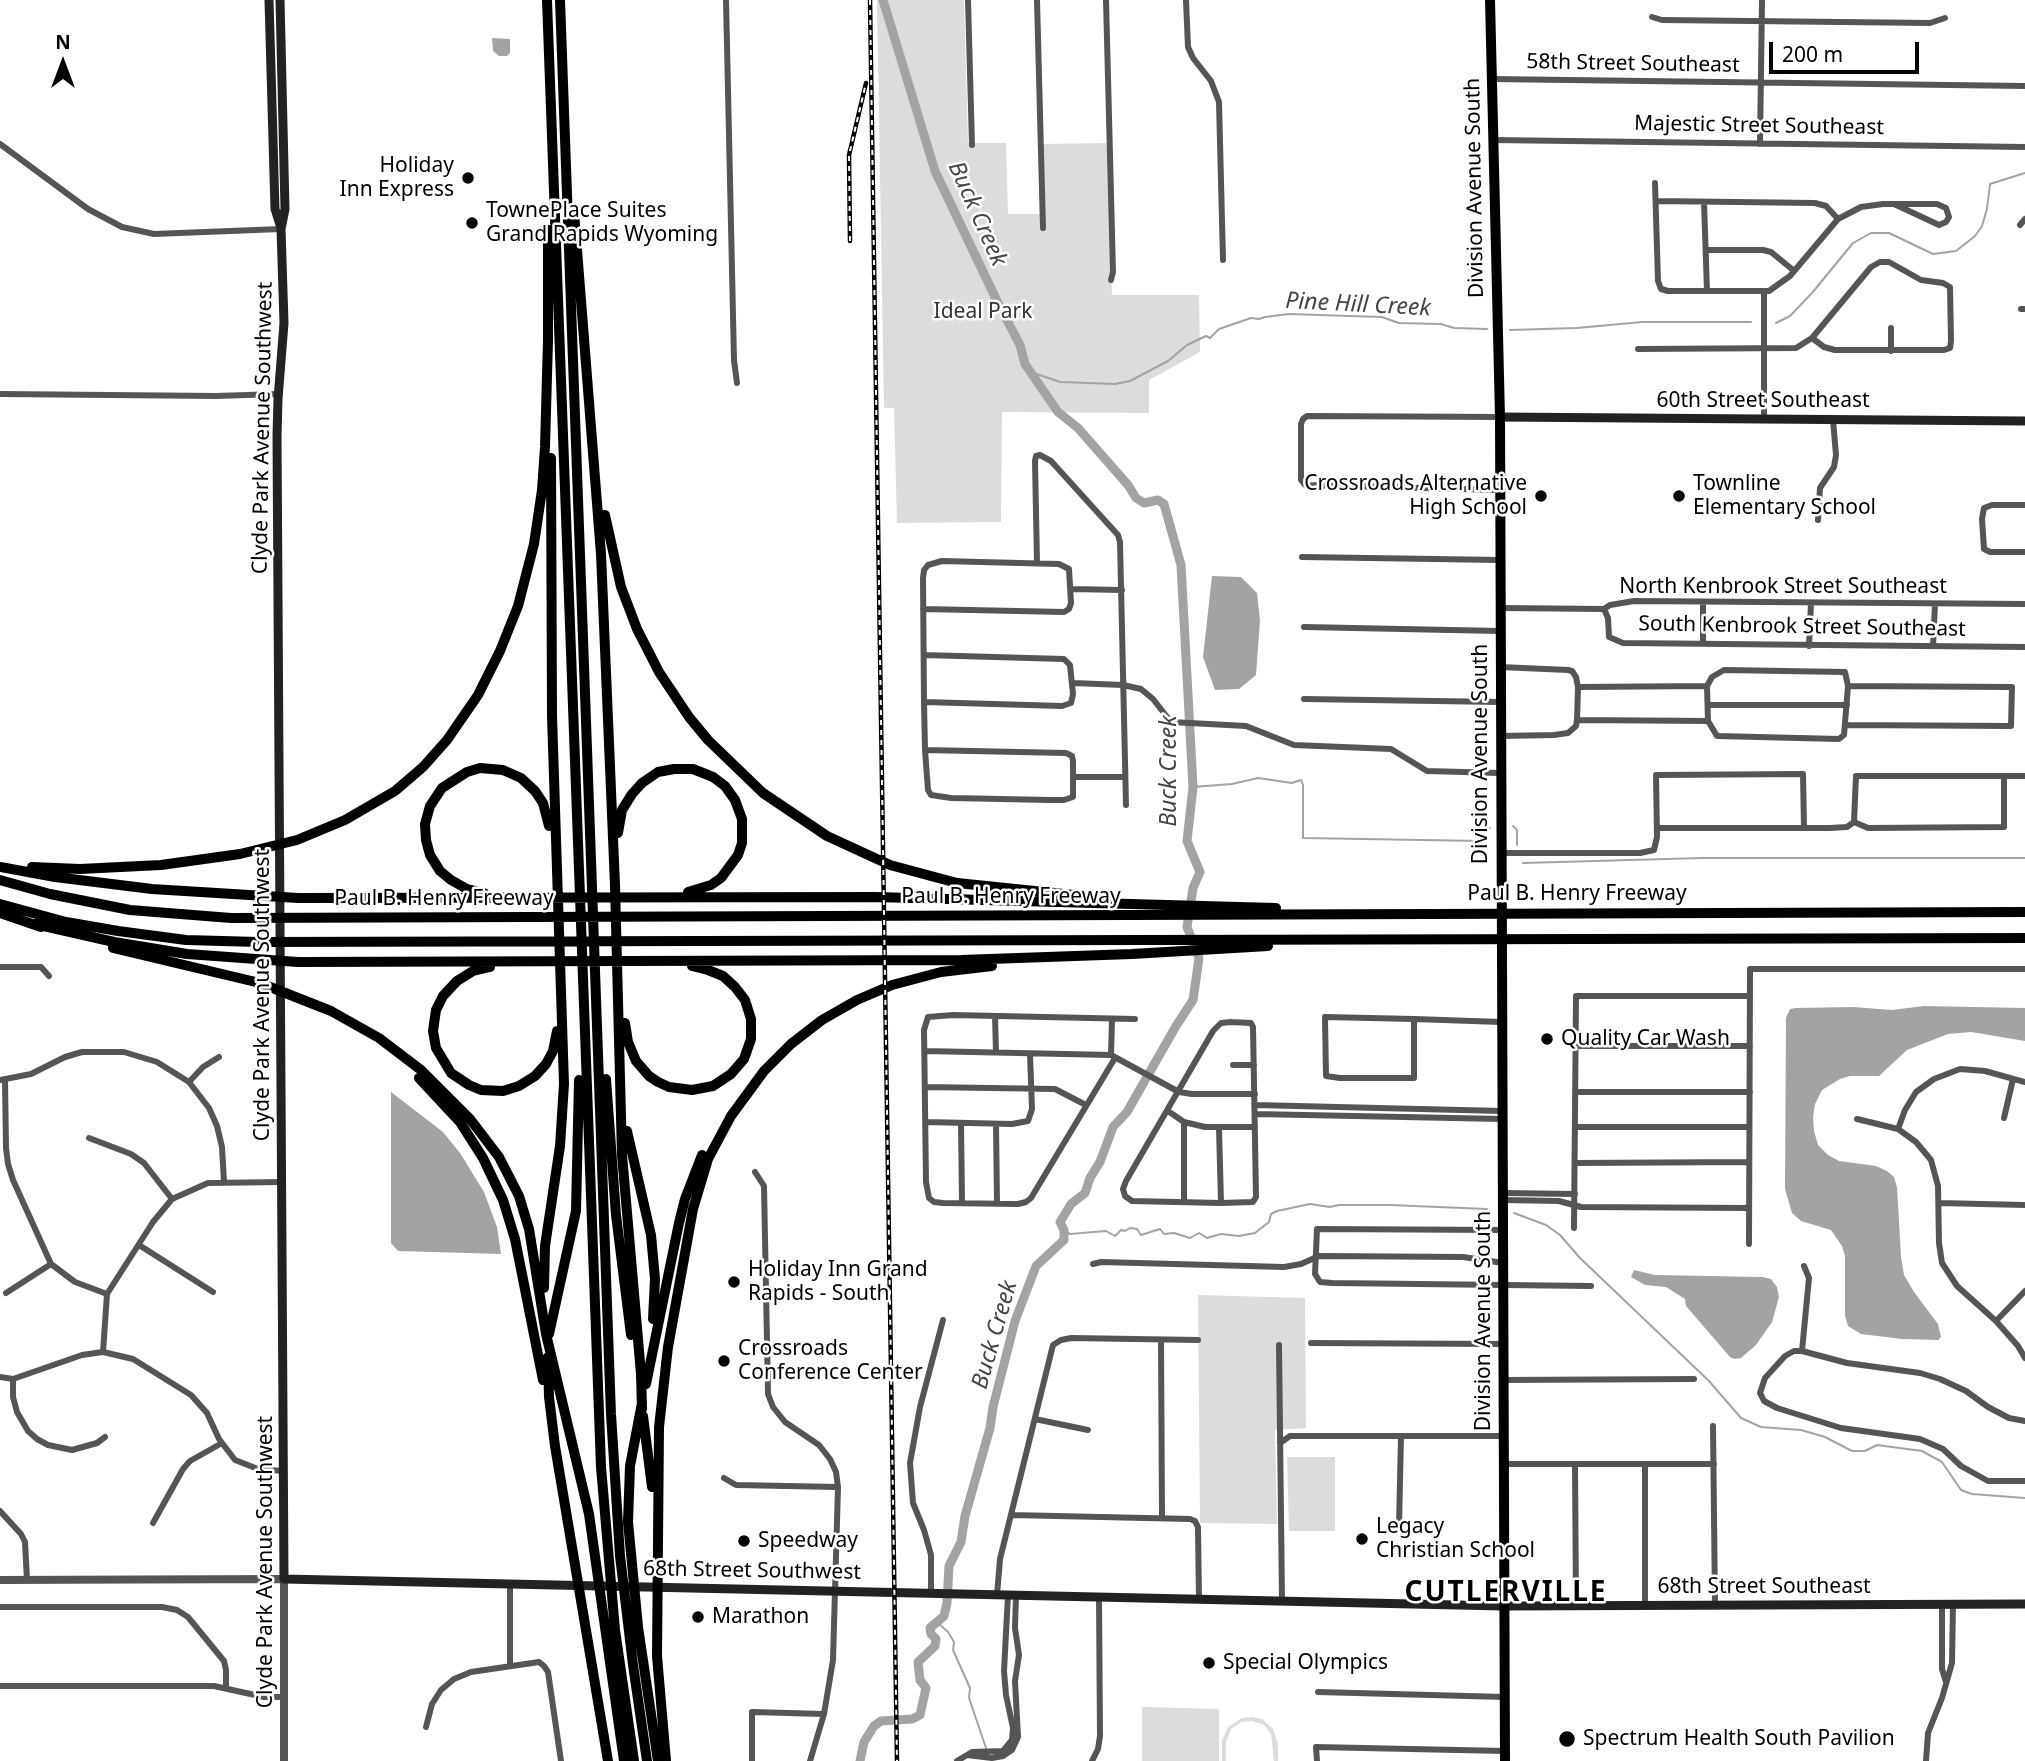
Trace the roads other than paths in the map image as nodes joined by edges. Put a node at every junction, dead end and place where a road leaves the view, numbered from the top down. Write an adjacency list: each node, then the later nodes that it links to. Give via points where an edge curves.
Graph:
1 (269, 0): 31 (main road, Clyde Park Avenue Southwest, via 275,209)
2 (280, 0): 31 (main road, Clyde Park Avenue Southwest, via 285,209)
3 (547, 0): 12 (highway)
4 (560, 0): 17 (highway)
5 (726, 0): 44 (street)
6 (968, 0): 23 (street)
7 (1037, 0): 30 (street)
8 (1106, 0): 35 (street)
9 (1186, 0): 33 (street, via 1188,47 1217,91 1219,102)
10 (1490, 0): 16 (main road, Division Avenue South)
11 (1762, 0): 15 (street)
12 (547, 14): 40 (highway); 122 (highway)
13 (1652, 17): 15 (street)
14 (1945, 18): 15 (street, via 1930,23)
15 (1762, 21): 18 (street)
16 (1492, 79): 18 (street, 58th Street Southeast); 20 (main road, Division Avenue South)
17 (562, 80): 48 (highway); 113 (highway)
18 (1761, 83): 19 (street, 58th Street Southeast); 22 (street)
19 (2025, 86)
20 (1493, 140): 22 (street, Majestic Street Southeast); 47 (main road, Division Avenue South)
21 (0, 144): 31 (street, via 88,209 122,227 154,234)
22 (1760, 144): 24 (street, Majestic Street Southeast)
23 (972, 145)
24 (2025, 147)
25 (1655, 183): 26 (street)
26 (1656, 201): 27 (street); 36 (street, via 1661,289)
27 (1704, 202): 29 (street, via 1815,203 1830,209); 32 (street)
28 (1894, 204): 28 (street, via 1944,206 1949,217 1939,225); 29 (street, via 1861,207)
29 (1838, 219): 34 (street)
30 (1043, 228)
31 (281, 229): 46 (main road, Clyde Park Avenue Southwest, via 285,316)
32 (1706, 250): 34 (street, via 1763,250); 36 (street)
33 (1223, 260)
34 (1793, 270): 37 (street)
35 (1111, 280)
36 (1707, 291): 37 (street)
37 (1764, 292): 42 (street)
38 (1891, 328): 43 (street)
39 (1812, 338): 42 (street, via 1791,349); 43 (street, via 1835,350); 43 (street, via 1871,267 1889,262 1921,280 1947,285 1951,298 1950,348)
40 (548, 340): 101 (highway, via 539,519 518,606 478,695 447,740 411,779 364,811 259,851 135,867); 103 (highway)
41 (1639, 349): 42 (street)
42 (1764, 350): 49 (street)
43 (1891, 351)
44 (737, 383)
45 (0, 394): 46 (street)
46 (278, 394): 174 (main road, Clyde Park Avenue Southwest)
47 (1500, 417): 49 (main road, 60th Street Southeast); 52 (main road, Division Avenue South); 52 (street, via 1307,416 1301,424 1303,483 1307,485)
48 (591, 419): 104 (highway); 108 (highway, via 614,564 637,629 672,692 708,740 763,793 812,827 890,865 990,888)
49 (1764, 419): 50 (main road, 60th Street Southeast)
50 (1833, 419): 51 (main road, 60th Street Southeast); 54 (street, via 1836,455 1820,488)
51 (2025, 421)
52 (1500, 490): 57 (main road, Division Avenue South)
53 (2025, 505): 55 (street, via 1992,505 1984,508 1982,519 1984,549)
54 (1818, 520)
55 (2025, 552)
56 (1303, 557): 57 (street)
57 (1500, 560): 65 (main road, Division Avenue South)
58 (1037, 563): 59 (street, via 1066,566); 60 (street, via 1037,455 1049,459 1118,535); 66 (street, via 942,561 928,565 923,574)
59 (1071, 589): 60 (street); 66 (street, via 1071,603 1064,612)
60 (1122, 590): 77 (street)
61 (1703, 602): 62 (street, North Kenbrook Street Southeast); 67 (street, North Kenbrook Street Southeast, via 1620,602); 70 (street)
62 (1811, 603): 63 (street, North Kenbrook Street Southeast); 71 (street)
63 (1935, 604): 64 (street, North Kenbrook Street Southeast); 72 (street)
64 (2025, 604)
65 (1500, 608): 67 (street, North Kenbrook Street Southeast); 69 (main road, Division Avenue South)
66 (923, 609): 74 (street)
67 (1604, 609): 70 (street, South Kenbrook Street Southeast, via 1609,637 1616,642)
68 (1304, 627): 69 (street)
69 (1500, 631): 75 (main road, Division Avenue South)
70 (1703, 644): 71 (street, South Kenbrook Street Southeast)
71 (1809, 646): 72 (street, South Kenbrook Street Southeast)
72 (1933, 646): 73 (street, South Kenbrook Street Southeast)
73 (2025, 647)
74 (924, 655): 76 (street, via 1064,659 1070,665); 82 (street)
75 (1500, 667): 80 (street, via 1572,671); 83 (main road, Division Avenue South)
76 (1073, 683): 77 (street); 82 (street, via 1071,703 1062,706)
77 (1123, 685): 91 (street, via 1148,693 1168,719 1178,723 1246,726 1294,745 1391,749 1427,771); 95 (street)
78 (1848, 685): 79 (street, via 1845,672 1724,670); 85 (street); 88 (street, via 2012,687 2011,726)
79 (1707, 686): 80 (street); 84 (street)
80 (1578, 687): 86 (street)
81 (1304, 699): 83 (street)
82 (924, 702): 90 (street)
83 (1500, 702): 89 (main road, Division Avenue South)
84 (1708, 705): 85 (street); 87 (street)
85 (1847, 705): 88 (street)
86 (1577, 720): 87 (street); 89 (street, via 1563,735)
87 (1708, 720): 88 (street, via 1717,736 1726,738 1839,739)
88 (1845, 725)
89 (1500, 736): 91 (main road, Division Avenue South)
90 (925, 750): 94 (street, via 1066,753 1072,756); 94 (street, via 931,795 1064,800 1073,797)
91 (1500, 773): 100 (main road, Division Avenue South)
92 (2004, 776): 93 (street); 97 (street, via 1856,776); 97 (street, via 2004,827 1868,828)
93 (2025, 776)
94 (1074, 777): 95 (street)
95 (1125, 777): 96 (street)
96 (1126, 805)
97 (1854, 822): 99 (street, via 1842,828)
98 (1657, 828): 99 (street); 99 (street, via 1656,775 1803,774); 100 (street, via 1656,847 1648,852)
99 (1804, 828)
100 (1500, 853): 130 (main road, Division Avenue South)
101 (0, 865): 105 (highway, via 152,889 259,897)
102 (0, 880): 108 (highway, Paul B. Henry Freeway, via 130,910 259,919 891,916)
103 (555, 884): 105 (highway, via 547,813 529,785 513,774 488,768 462,774 442,788 430,806 425,831 430,855 440,871 475,891); 123 (highway)
104 (615, 885): 106 (highway, via 622,810 642,782 658,772 681,768 719,781 735,800 742,819 742,843 730,868 697,890); 121 (highway)
105 (543, 896): 106 (highway)
106 (631, 896): 108 (highway, via 891,897)
107 (0, 904): 115 (highway, Paul B. Henry Freeway, via 66,922 186,940)
108 (1152, 907): 109 (highway, Paul B. Henry Freeway); 109 (highway)
109 (1269, 912): 110 (highway, Paul B. Henry Freeway)
110 (2025, 912)
111 (0, 914): 112 (highway)
112 (35, 925): 118 (highway, via 150,948 260,961); 131 (highway, via 260,983 298,996)
113 (593, 932): 216 (highway, via 616,1215); 278 (highway, via 615,1494 628,1629)
114 (2025, 938): 115 (highway)
115 (1269, 942): 116 (highway)
116 (1132, 954): 117 (highway, via 983,960); 136 (highway, via 961,969 892,985 822,1020)
117 (633, 962): 118 (highway); 121 (highway, via 703,968 735,986 751,1018 751,1039 744,1059 731,1074 713,1086 692,1090 669,1087 649,1076 628,1042)
118 (545, 963): 123 (highway, via 483,968 464,975 447,991 436,1010 434,1039 439,1055 457,1078 481,1090 503,1091 526,1083 541,1070 555,1044)
119 (0, 967): 124 (street, via 41,967)
120 (2025, 969): 125 (street, via 1750,969)
121 (618, 972): 146 (highway)
122 (582, 973): 211 (highway, via 578,1187 574,1226 553,1313); 277 (highway, via 603,1498 615,1630)
123 (559, 975): 211 (highway, via 563,1110 544,1279)
124 (49, 976)
125 (1750, 996): 132 (street, via 1576,996); 133 (street)
126 (995, 1016): 127 (street); 134 (street, via 928,1017); 135 (street)
127 (1112, 1019): 128 (street); 138 (street)
128 (1135, 1019)
129 (1414, 1019): 129 (street, via 1325,1017 1326,1076 1414,1078); 130 (street)
130 (1501, 1021): 157 (main road, Division Avenue South)
131 (364, 1030): 211 (highway, via 397,1050 442,1089 504,1165 529,1228); 226 (highway, via 449,1108 494,1179 516,1239)
132 (1576, 1046): 133 (street); 150 (street)
133 (1749, 1046): 151 (street)
134 (925, 1051): 135 (street); 147 (street)
135 (996, 1052): 137 (street)
136 (780, 1054): 216 (highway, via 731,1105 693,1177 679,1223); 240 (highway, via 718,1136 697,1193 661,1401)
137 (1030, 1054): 138 (street); 148 (street)
138 (1113, 1056): 149 (street); 153 (street)
139 (219, 1057): 144 (street)
140 (1254, 1065): 141 (street); 149 (street, via 1251,1023 1221,1023); 152 (street)
141 (1233, 1066)
142 (2013, 1079): 145 (street); 158 (street); 168 (street, via 1960,1069 1934,1079 1916,1092)
143 (2, 1080): 144 (street, via 32,1074 74,1053 98,1051 146,1057); 192 (street, via 8,1164)
144 (189, 1082): 173 (street, via 218,1126)
145 (2025, 1082)
146 (621, 1083): 216 (highway); 216 (highway, via 628,1142 651,1235 655,1279)
147 (925, 1087): 148 (street); 160 (street)
148 (1031, 1089): 153 (street, via 1060,1090); 163 (street, via 1028,1121)
149 (1179, 1092): 152 (street); 155 (street)
150 (1576, 1092): 151 (street); 165 (street)
151 (1750, 1092): 166 (street)
152 (1255, 1094): 154 (street)
153 (1086, 1105): 180 (street, via 1031,1198)
154 (1255, 1105): 156 (street); 157 (street)
155 (1167, 1111): 161 (street); 179 (street, via 1126,1181 1125,1196 1132,1201)
156 (1255, 1114): 157 (street); 164 (street)
157 (1502, 1115): 176 (main road, Division Avenue South)
158 (2004, 1118)
159 (1857, 1119): 168 (street)
160 (926, 1122): 162 (street); 178 (street, via 929,1198)
161 (1184, 1122): 167 (street); 179 (street)
162 (961, 1123): 163 (street); 178 (street)
163 (996, 1124): 180 (street)
164 (1255, 1127): 167 (street); 181 (street, via 1256,1197 1253,1202)
165 (1576, 1127): 166 (street); 171 (street)
166 (1749, 1127): 170 (street)
167 (1219, 1128): 181 (street)
168 (1898, 1129): 182 (street, via 1931,1160)
169 (89, 1138): 177 (street, via 144,1163)
170 (1749, 1162): 171 (street); 185 (street)
171 (1576, 1163): 175 (street)
172 (755, 1172): 234 (street, via 764,1186 768,1394 785,1422 819,1445 830,1459)
173 (224, 1182): 174 (street); 177 (street, via 198,1186)
174 (282, 1182): 231 (main road, Clyde Park Avenue Southwest)
175 (1575, 1194): 176 (street); 183 (street)
176 (1503, 1196): 183 (street); 187 (main road, Division Avenue South)
177 (172, 1199): 189 (street)
178 (962, 1202): 180 (street)
179 (1184, 1202): 181 (street)
180 (997, 1203)
181 (1221, 1203)
182 (1939, 1203): 184 (street); 202 (street, via 1942,1264 1957,1286)
183 (1574, 1205): 185 (street); 186 (street)
184 (2025, 1205)
185 (1749, 1208): 188 (street)
186 (1574, 1227)
187 (1503, 1230): 190 (street, via 1317,1229); 191 (main road, Division Avenue South)
188 (1749, 1244)
189 (139, 1245): 198 (street); 200 (street)
190 (1315, 1257): 191 (street, via 1463,1257); 193 (street, via 1284,1267); 195 (street, via 1321,1282)
191 (1503, 1263): 195 (main road, Division Avenue South)
192 (51, 1264): 199 (street); 200 (street, via 75,1282)
193 (1093, 1264)
194 (1804, 1266): 208 (street, via 1808,1279)
195 (1503, 1286): 196 (street); 206 (main road, Division Avenue South)
196 (1591, 1286)
197 (2025, 1291): 202 (street)
198 (213, 1292)
199 (6, 1293)
200 (107, 1294): 209 (street)
201 (943, 1320): 248 (street, via 910,1463 913,1503 931,1555)
202 (1996, 1321): 210 (street)
203 (1161, 1340): 204 (street); 217 (street, via 1072,1338 1053,1345); 237 (street)
204 (1198, 1340)
205 (1311, 1343): 206 (street)
206 (1503, 1344): 215 (main road, Division Avenue South)
207 (1279, 1345): 225 (street)
208 (1802, 1351): 218 (street, via 1940,1379 2009,1418); 233 (street, via 1790,1352 1765,1378 1759,1393 1764,1401 1841,1428 1920,1439 1943,1449 1979,1478)
209 (103, 1352): 213 (street); 224 (street, via 133,1359 191,1395 207,1413)
210 (2025, 1358)
211 (550, 1361): 226 (highway); 276 (highway, via 589,1514)
212 (0, 1377): 213 (street)
213 (13, 1379): 223 (street, via 17,1412 37,1439 72,1450)
214 (1694, 1379): 215 (street)
215 (1503, 1380): 222 (main road, Division Avenue South)
216 (641, 1410): 240 (highway); 279 (highway, via 628,1522)
217 (1035, 1419): 220 (street); 236 (street)
218 (2025, 1422)
219 (1713, 1426): 230 (street)
220 (1088, 1430)
221 (1401, 1436): 222 (street); 225 (street, via 1290,1436); 239 (street)
222 (1503, 1436): 227 (main road, Division Avenue South)
223 (105, 1437)
224 (222, 1443): 231 (street, via 235,1460 248,1467); 238 (street, via 183,1469)
225 (1280, 1443): 253 (street)
226 (555, 1446): 245 (highway)
227 (1503, 1464): 228 (street); 258 (main road, Division Avenue South)
228 (1575, 1464): 229 (street); 259 (street)
229 (1645, 1464): 230 (street); 256 (street)
230 (1714, 1464): 257 (street)
231 (284, 1471): 241 (main road, Clyde Park Avenue Southwest)
232 (724, 1478): 234 (street, via 742,1486)
233 (2025, 1481)
234 (838, 1488): 247 (street)
235 (0, 1511): 243 (street, via 21,1534)
236 (1011, 1515): 237 (street); 249 (street)
237 (1162, 1517): 252 (street, via 1195,1521 1198,1527)
238 (153, 1523)
239 (1399, 1526)
240 (657, 1542): 246 (highway)
241 (284, 1579): 243 (street, 68th Street Southwest); 244 (main road, 68th Street Southwest); 267 (street, Clyde Park Avenue Southwest)
242 (0, 1580): 243 (street, 68th Street Southwest)
243 (27, 1580)
244 (510, 1584): 245 (main road, 68th Street Southwest); 261 (street)
245 (583, 1585): 246 (main road, 68th Street Southwest); 275 (highway)
246 (658, 1587): 247 (main road, 68th Street Southwest); 280 (highway, via 658,1669)
247 (836, 1590): 248 (main road, 68th Street Southwest); 269 (street, via 833,1660)
248 (935, 1592): 249 (main road, 68th Street Southwest)
249 (997, 1595): 250 (main road, 68th Street Southwest)
250 (1012, 1595): 251 (main road, 68th Street Southwest); 262 (street); 263 (street, via 1020,1655)
251 (1099, 1597): 252 (main road, 68th Street Southwest); 284 (street, via 1101,1728)
252 (1199, 1599): 253 (main road, 68th Street Southwest)
253 (1282, 1601): 258 (main road, 68th Street Southwest)
254 (1947, 1604): 255 (main road, 68th Street Southeast); 257 (main road, 68th Street Southeast); 286 (street, via 1942,1669 1946,1682 1928,1733)
255 (2025, 1604)
256 (1645, 1605): 257 (main road, 68th Street Southeast); 259 (main road, 68th Street Southeast)
257 (1715, 1605)
258 (1503, 1606): 259 (main road, 68th Street Southeast); 268 (main road, Division Avenue South)
259 (1576, 1606)
260 (0, 1608): 265 (street, via 177,1610 224,1661)
261 (510, 1666): 270 (street, via 454,1679 432,1704); 274 (street, via 539,1662 546,1669)
262 (1004, 1671): 263 (street); 271 (street)
263 (1016, 1672): 271 (street, via 1018,1737)
264 (0, 1686): 265 (street)
265 (226, 1686): 267 (street, via 264,1697)
266 (1318, 1692): 268 (street)
267 (284, 1697): 273 (street, Clyde Park Avenue Southwest)
268 (1505, 1697): 272 (main road, Division Avenue South)
269 (824, 1714): 281 (street, via 752,1712); 282 (street)
270 (426, 1727)
271 (1013, 1744): 283 (street, via 1006,1755 965,1755)
272 (1505, 1756): 285 (street, via 1316,1747)
273 (285, 1761)
274 (561, 1761)
275 (608, 1761)
276 (624, 1761)
277 (634, 1761)
278 (648, 1761)
279 (658, 1761)
280 (666, 1761)
281 (752, 1761)
282 (810, 1761)
283 (957, 1761)
284 (1092, 1761)
285 (1317, 1761)
286 (1926, 1761)

